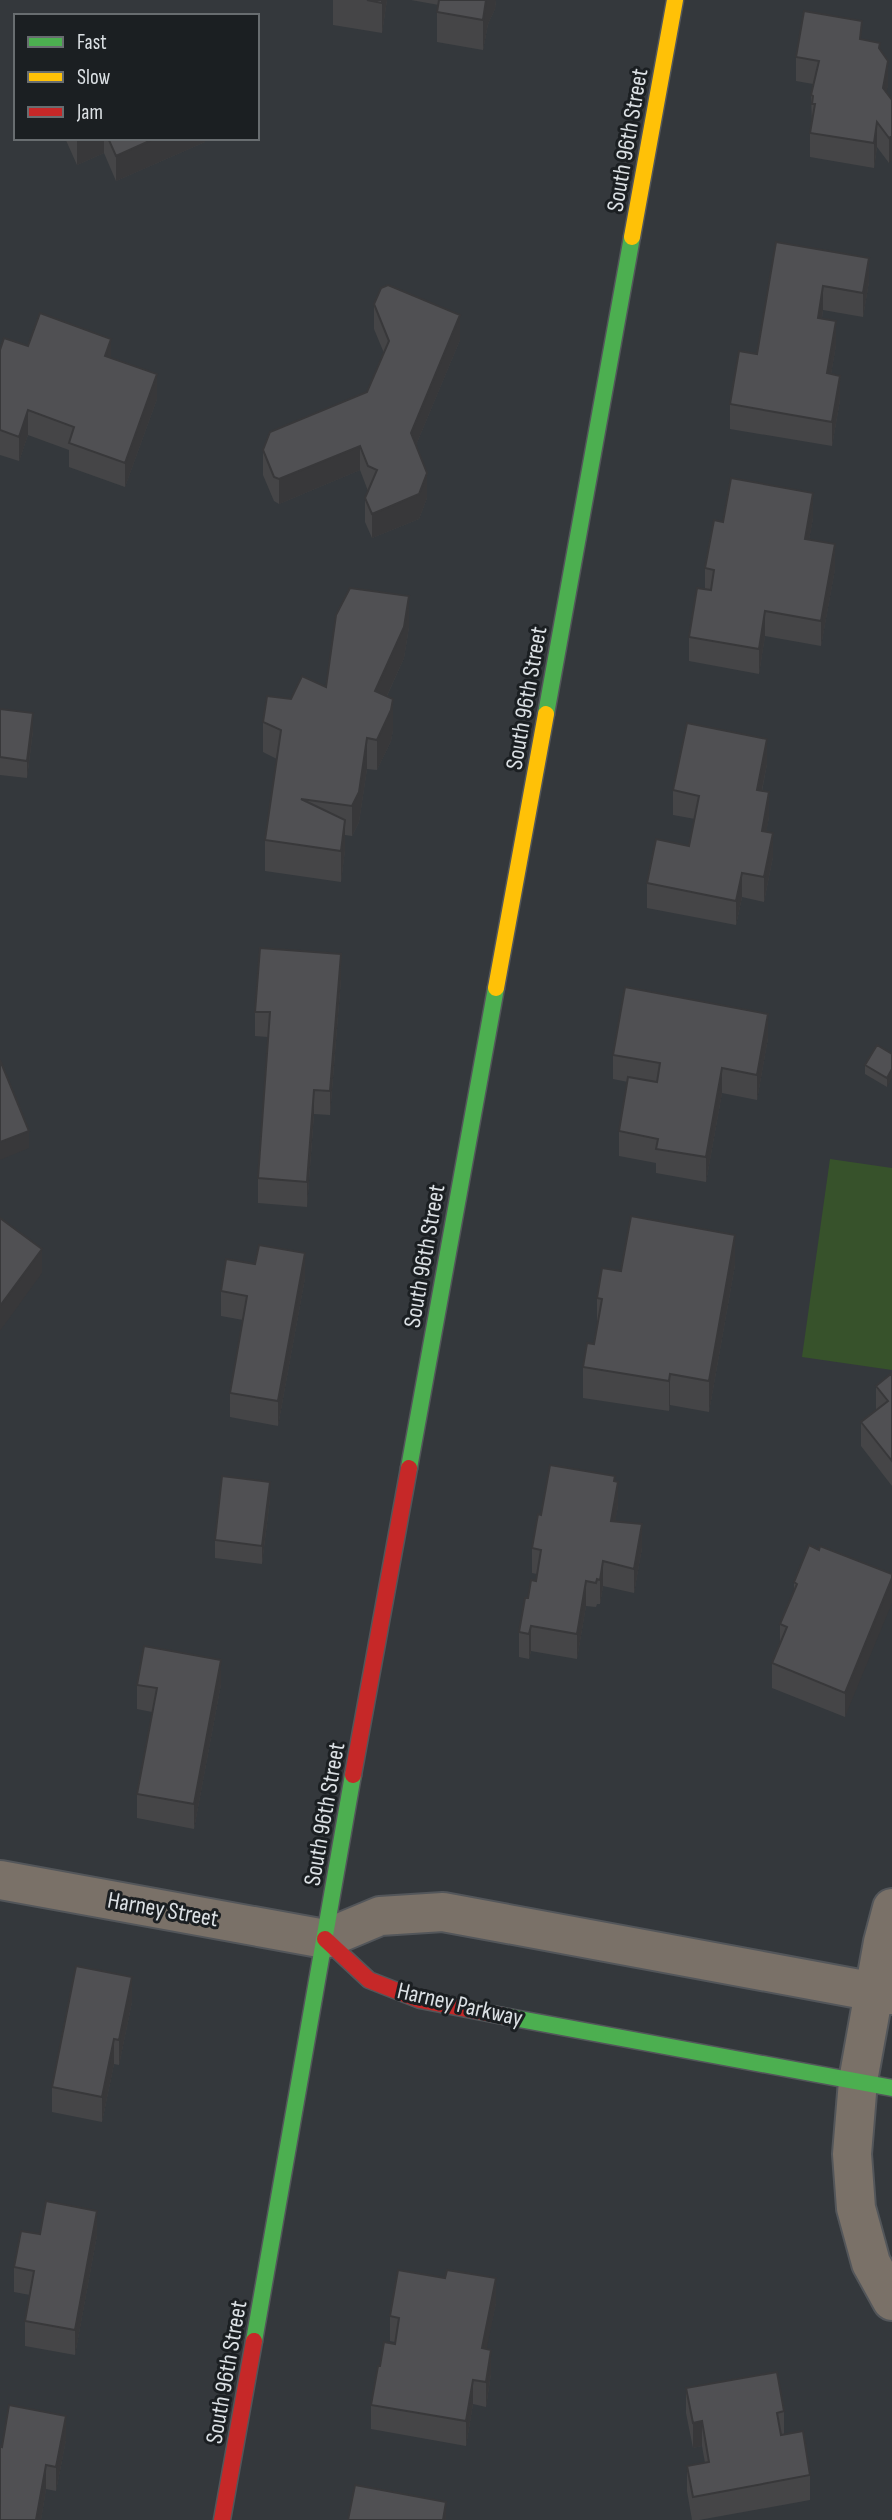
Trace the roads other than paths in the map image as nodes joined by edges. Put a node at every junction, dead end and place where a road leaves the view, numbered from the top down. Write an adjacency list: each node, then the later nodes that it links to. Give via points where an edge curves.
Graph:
1 (675, 0): 4 (street, South 96th Street)
2 (0, 1880): 4 (street, Harney Street)
3 (892, 1909): 5 (street)
4 (325, 1938): 5 (street, via 380,1916 443,1912); 6 (street, Harney Parkway, via 369,1980 420,2000); 8 (street, South 96th Street)
5 (883, 1994): 6 (street)
6 (875, 2084): 7 (street, via 852,2154 856,2208 871,2263)
7 (892, 2301)
8 (222, 2520)

